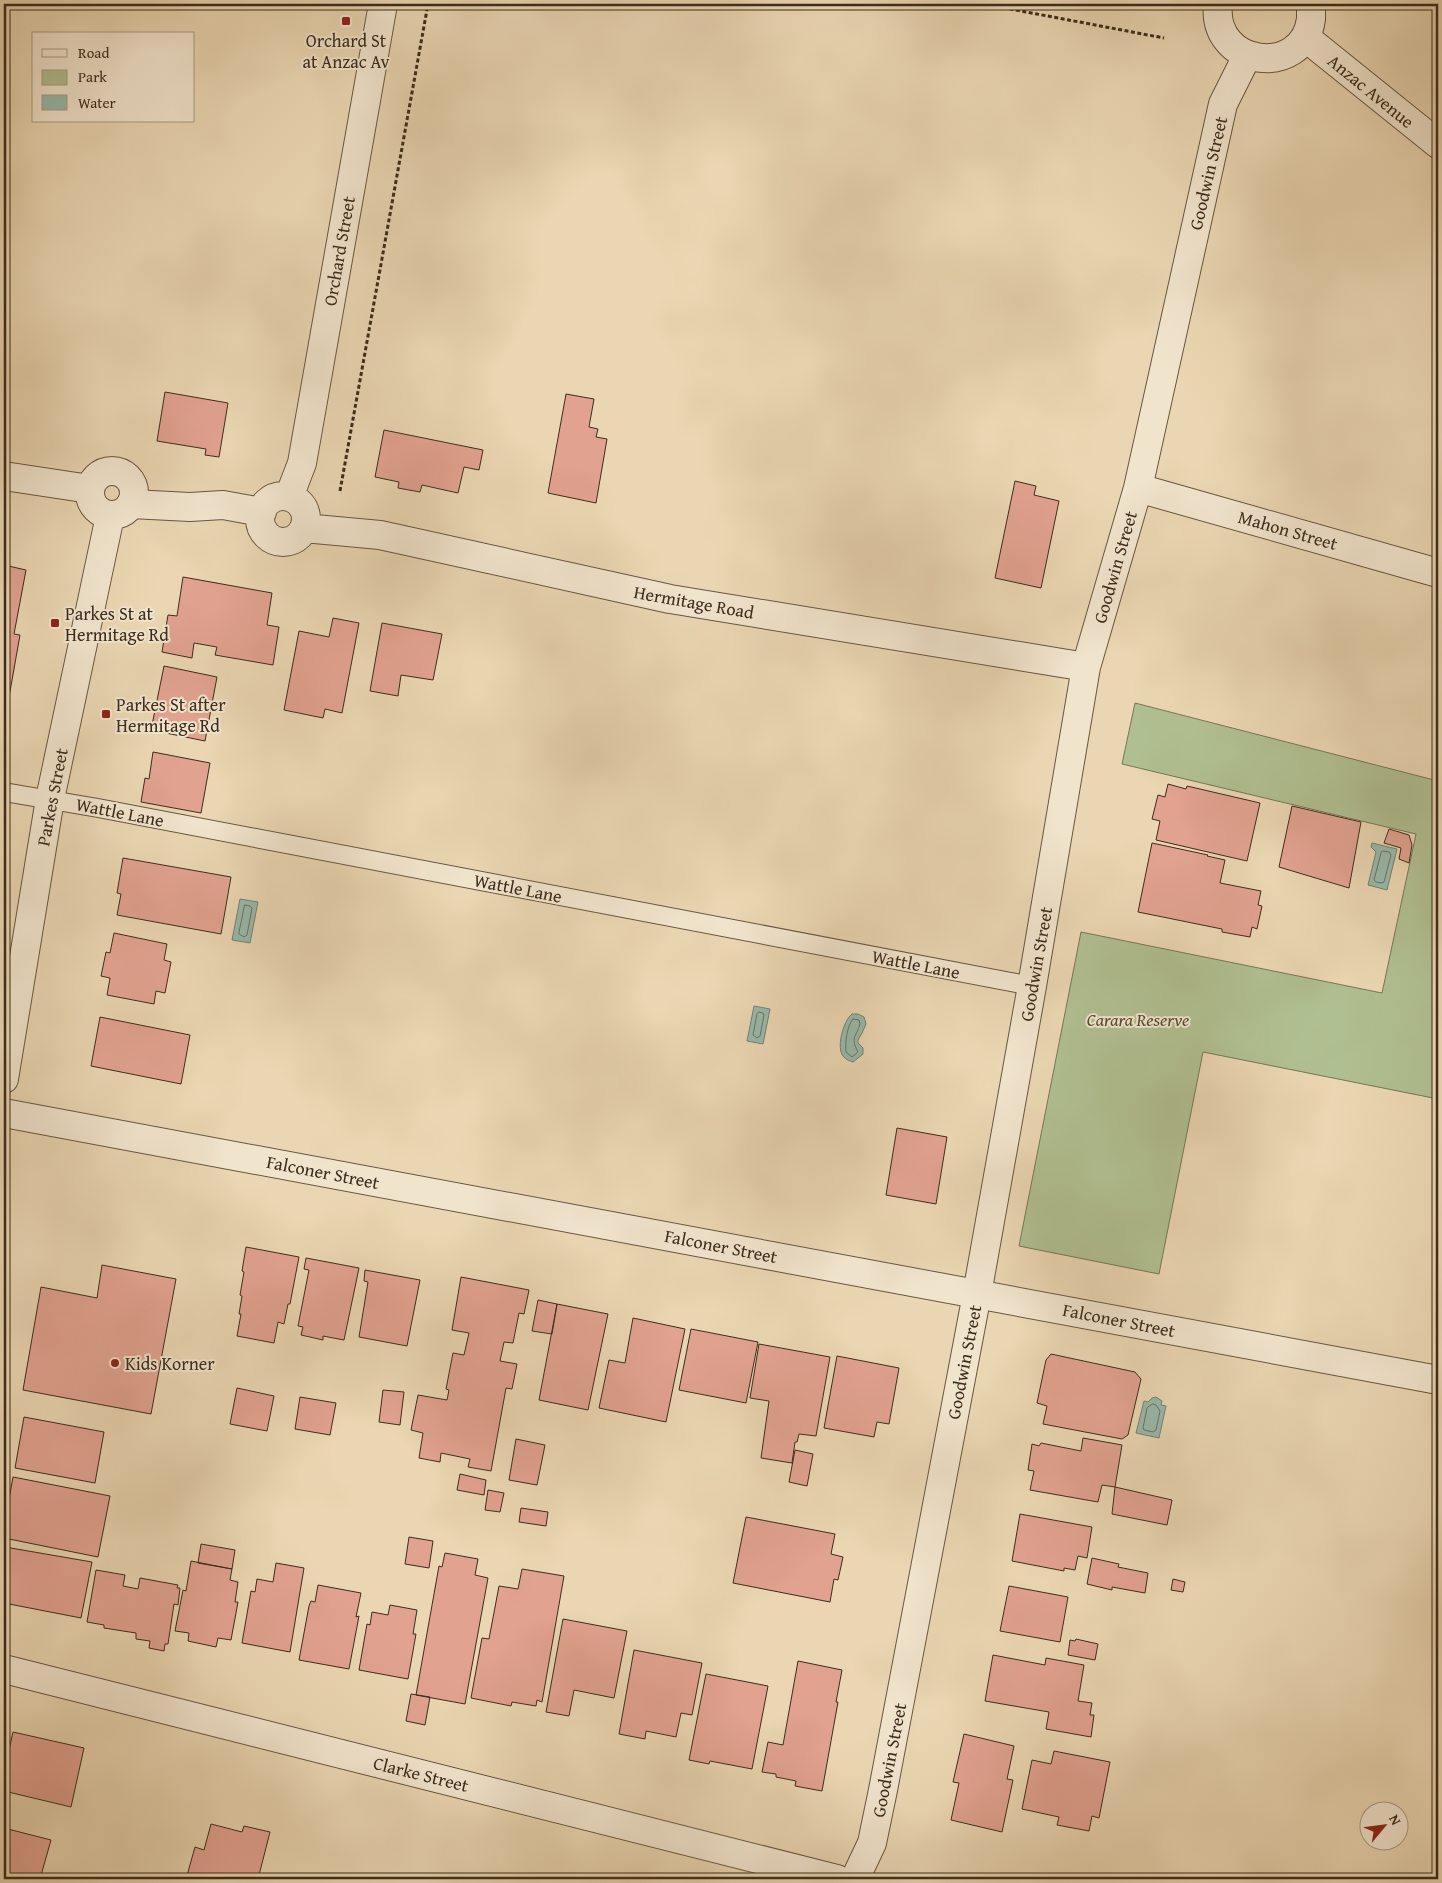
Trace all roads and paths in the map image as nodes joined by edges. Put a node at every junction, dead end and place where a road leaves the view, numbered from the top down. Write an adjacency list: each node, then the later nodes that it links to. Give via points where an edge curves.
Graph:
1 (383, 4): 14 (street, Orchard Street, via 302,464)
2 (428, 4): 13 (path)
3 (984, 4): 7 (path)
4 (1214, 4): 8 (street, via 1223,33 1230,44)
5 (1310, 4): 6 (street, via 1311,20)
6 (1304, 37): 8 (street, via 1294,49 1279,57); 9 (street, Anzac Avenue)
7 (1164, 38)
8 (1247, 56): 11 (street, Goodwin Street, via 1223,104)
9 (1438, 144)
10 (4, 476): 12 (street)
11 (1138, 488): 18 (street, Mahon Street); 19 (street, Goodwin Street)
12 (90, 489): 15 (street, via 92,504 103,514); 15 (street, via 92,482 104,472 120,472 132,482 134,497)
13 (340, 491)
14 (289, 497): 16 (street, via 270,500); 17 (street, via 304,509)
15 (121, 510): 16 (street, via 223,505); 21 (street, Parkes Street)
16 (262, 512): 17 (street, via 262,526 272,538 286,542 300,535)
17 (304, 528): 19 (street, Hermitage Road, via 380,535 670,599)
18 (1438, 573)
19 (1086, 667): 22 (street, Goodwin Street)
20 (4, 792): 21 (lane, Wattle Lane)
21 (50, 799): 22 (lane, Wattle Lane); 23 (street, Parkes Street)
22 (1032, 986): 25 (street, Goodwin Street)
23 (4, 1079)
24 (4, 1112): 25 (street, Falconer Street)
25 (977, 1294): 26 (street, Falconer Street); 29 (street, Goodwin Street, via 872,1843)
26 (1438, 1380)
27 (4, 1669): 28 (street, Clarke Street)
28 (837, 1879)
29 (855, 1879)

